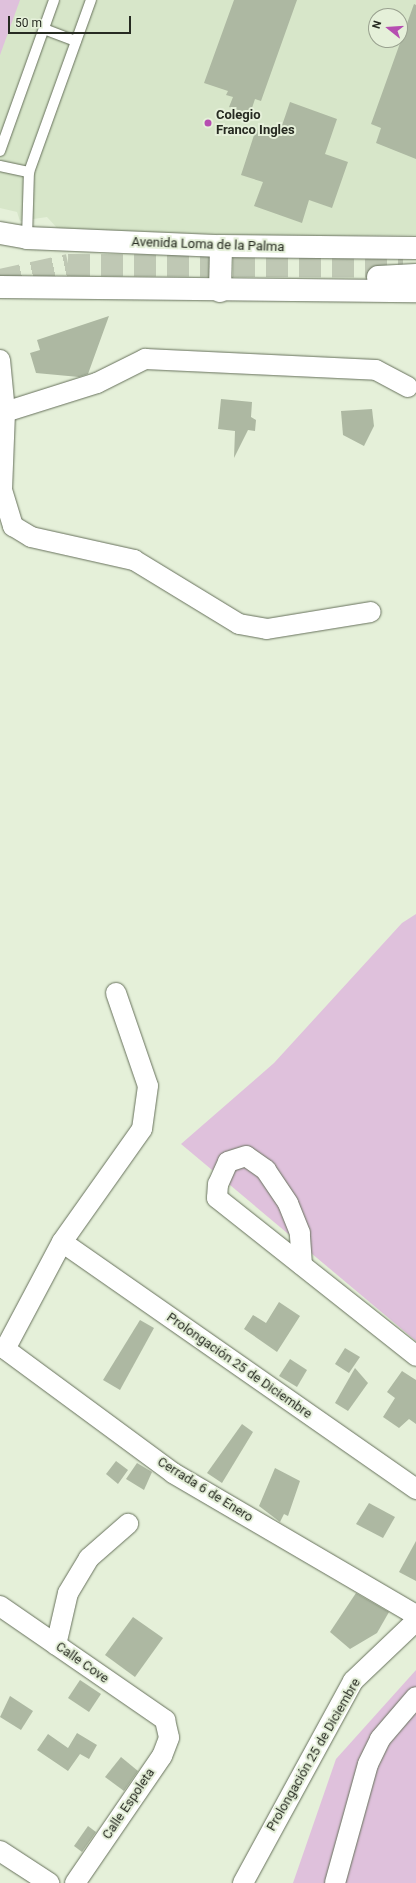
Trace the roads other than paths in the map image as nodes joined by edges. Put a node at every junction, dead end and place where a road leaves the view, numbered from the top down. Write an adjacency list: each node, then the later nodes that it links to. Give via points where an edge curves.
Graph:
1 (54, 0): 3 (lane)
2 (91, 0): 4 (lane)
3 (44, 29): 4 (lane); 5 (lane)
4 (76, 41): 7 (lane)
5 (0, 151)
6 (0, 166): 7 (lane)
7 (29, 172): 9 (lane)
8 (0, 233): 9 (main road, Avenida Loma de la Palma)
9 (27, 238): 10 (main road, Avenida Loma de la Palma)
10 (221, 246): 11 (main road, Avenida Loma de la Palma); 15 (main road)
11 (416, 248)
12 (416, 275): 13 (main road)
13 (378, 277)
14 (0, 287): 15 (main road)
15 (220, 291): 16 (main road)
16 (416, 291)
17 (0, 360): 19 (street)
18 (408, 387): 19 (street, via 376,370 145,359 97,383)
19 (5, 412): 20 (street, via 2,490 13,526 31,537 134,560 240,624 267,629)
20 (370, 612)
21 (116, 993): 22 (street, via 148,1086 147,1106 142,1129 125,1157 96,1191)
22 (62, 1242): 25 (street, Prolongación 25 de Diciembre); 28 (street, Cerrada 6 de Enero, via 5,1349 173,1472)
23 (302, 1265): 23 (street, via 300,1233 288,1203 266,1170 246,1156 228,1162 218,1184 217,1198); 24 (street)
24 (416, 1356)
25 (416, 1489)
26 (128, 1524): 30 (street, via 89,1558 68,1593)
27 (0, 1606): 30 (street, Calle Cove)
28 (416, 1615)
29 (416, 1621): 36 (street, Prolongación 25 de Diciembre, via 353,1681)
30 (56, 1645): 32 (street, Calle Cove)
31 (416, 1697): 37 (street, via 380,1739 368,1764)
32 (165, 1720): 35 (street, Calle Espoleta, via 169,1738 162,1756)
33 (0, 1851): 34 (street)
34 (49, 1883)
35 (75, 1883)
36 (243, 1883)
37 (335, 1883)

